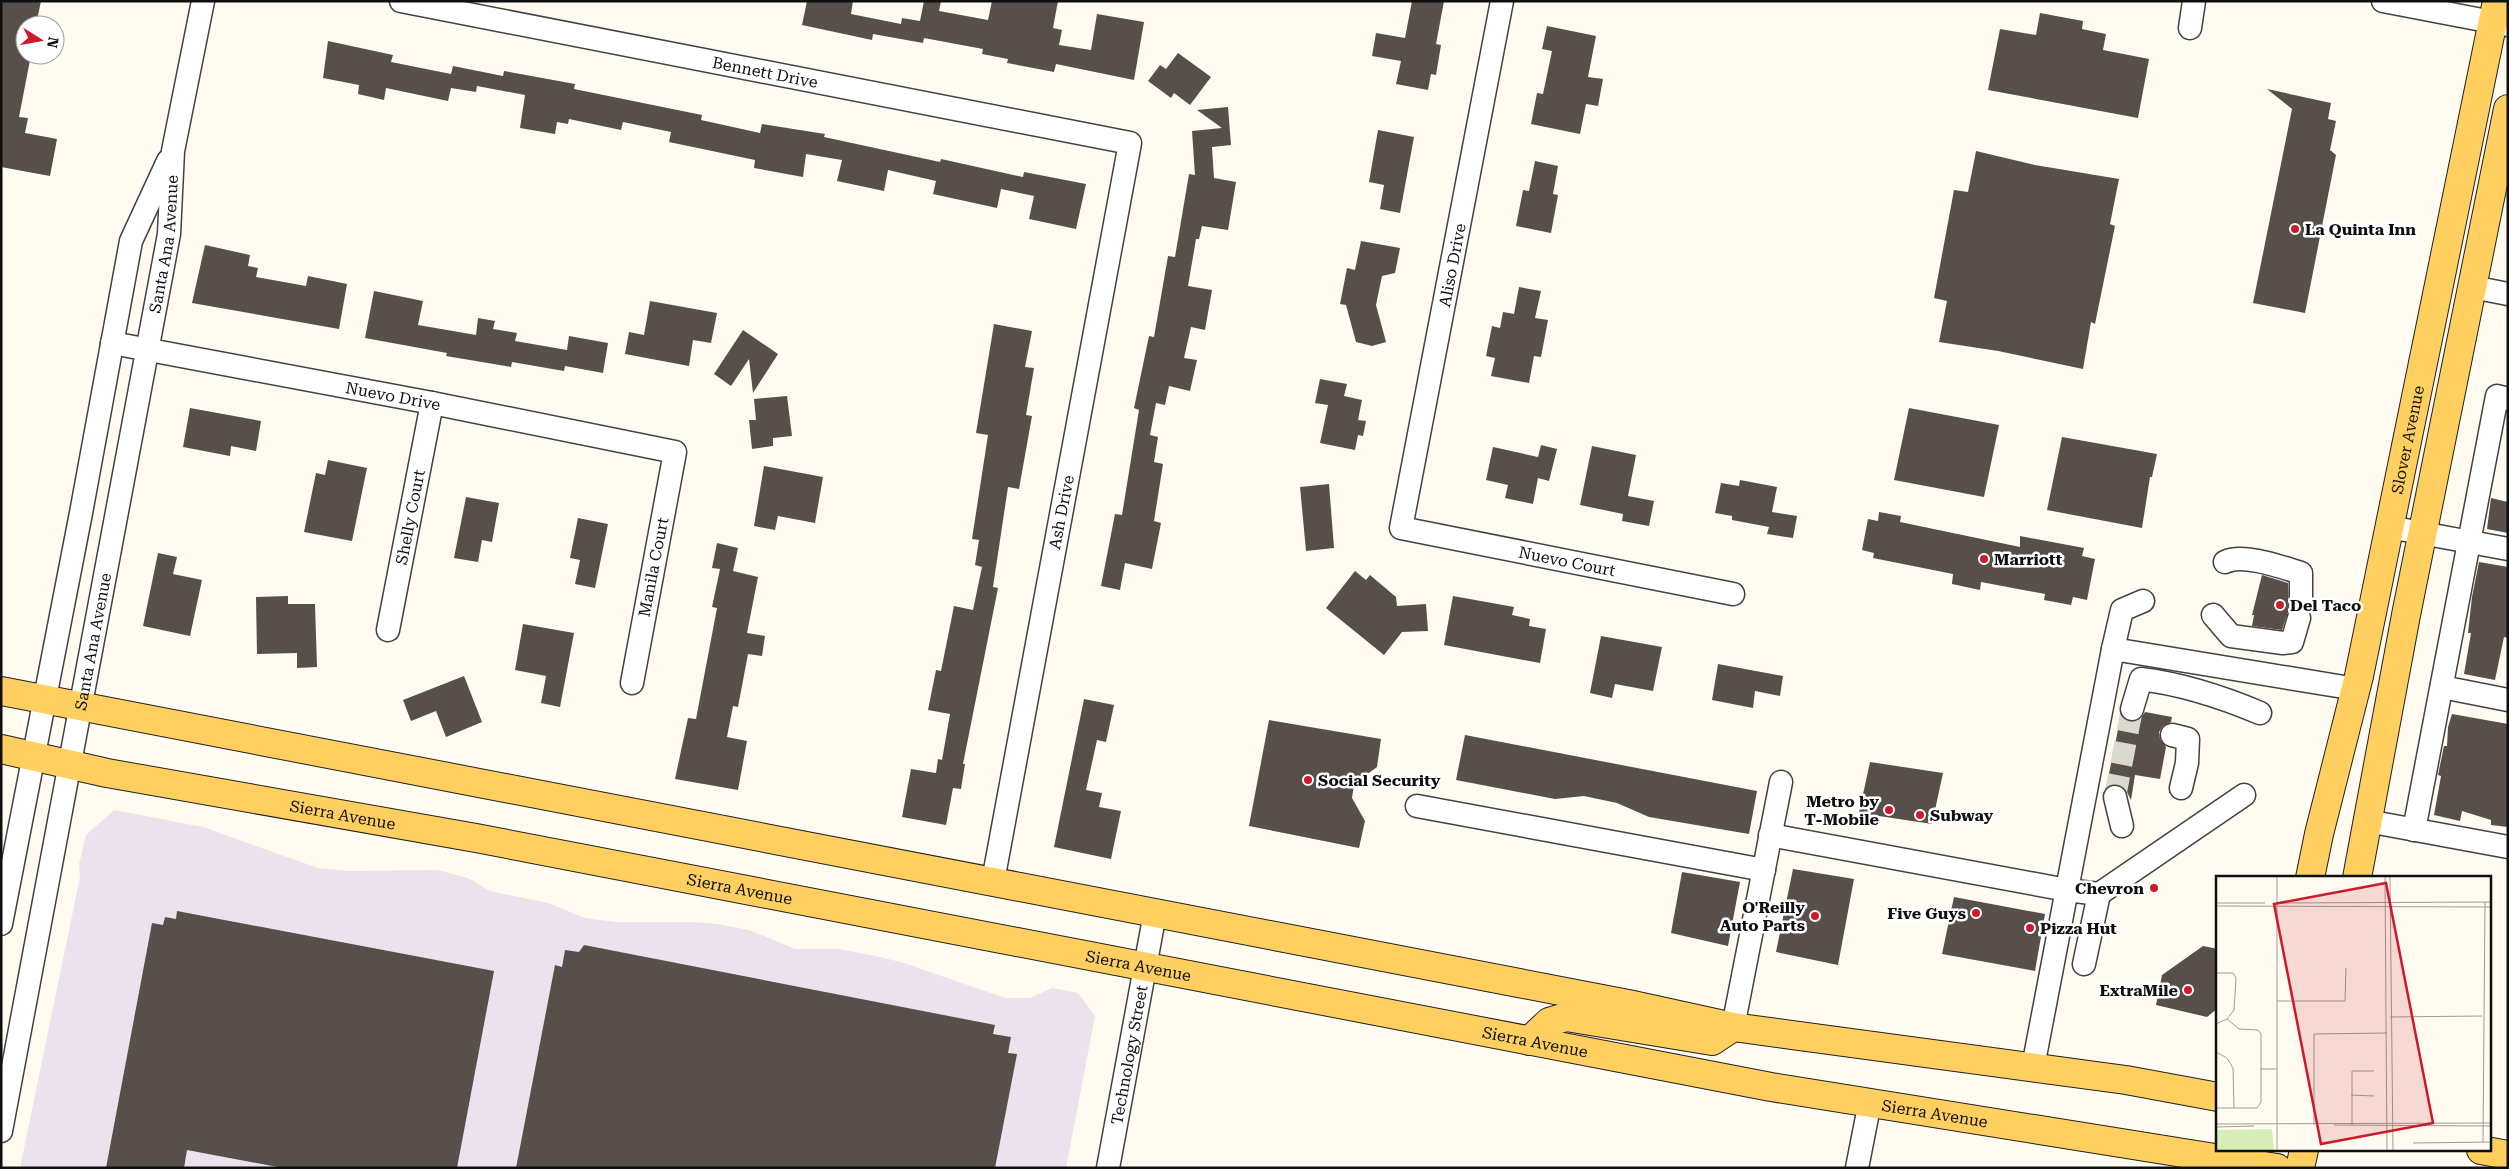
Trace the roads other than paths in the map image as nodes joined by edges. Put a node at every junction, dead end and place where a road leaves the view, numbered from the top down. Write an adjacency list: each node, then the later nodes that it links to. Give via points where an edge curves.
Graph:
1 (203, 1): 10 (street, Santa Ana Avenue)
2 (400, 1): 9 (street, Bennett Drive)
3 (1502, 1): 19 (street, Aliso Drive)
4 (2194, 1): 7 (street)
5 (2383, 1): 6 (street)
6 (2499, 16): 18 (main road, Slover Avenue)
7 (2190, 28)
8 (2508, 110): 11 (main road, Slover Avenue)
9 (1130, 143): 55 (street, Ash Drive)
10 (173, 151): 13 (street, Santa Ana Avenue, via 131,241); 14 (street, Santa Ana Avenue, via 169,234)
11 (2472, 287): 12 (street); 20 (main road, Slover Avenue)
12 (2508, 294)
13 (112, 343): 14 (street, Nuevo Drive); 33 (street, Santa Ana Avenue)
14 (146, 349): 16 (street, Nuevo Drive); 35 (street, Santa Ana Avenue)
15 (2508, 398): 21 (street, via 2497,396)
16 (432, 403): 17 (street, Nuevo Drive); 27 (street, Shelly Court)
17 (675, 452): 29 (street, Manila Court)
18 (2389, 527): 20 (street); 31 (main road, Slover Avenue)
19 (1401, 528): 24 (street, Nuevo Court)
20 (2422, 533): 21 (street); 47 (main road, Slover Avenue)
21 (2470, 542): 22 (street); 30 (street)
22 (2508, 549)
23 (2225, 562): 26 (street, via 2233,558 2273,564 2301,573 2300,611 2292,642 2283,643 2231,636)
24 (1733, 594)
25 (2143, 601): 28 (street, via 2122,610)
26 (2213, 615)
27 (388, 630)
28 (2113, 649): 31 (street); 56 (street)
29 (632, 683)
30 (2442, 687): 34 (street); 49 (street)
31 (2356, 689): 53 (main road, Slover Avenue)
32 (1, 691): 33 (main road)
33 (44, 699): 35 (main road); 40 (street, Santa Ana Avenue)
34 (2508, 700)
35 (80, 706): 41 (street, Santa Ana Avenue); 55 (main road)
36 (2132, 709): 37 (street, via 2140,679 2160,681)
37 (2260, 713)
38 (2172, 735): 43 (street, via 2188,739)
39 (1, 749): 40 (main road, Sierra Avenue)
40 (33, 756): 41 (main road, Sierra Avenue); 59 (street, Santa Ana Avenue)
41 (70, 763): 61 (main road, Sierra Avenue, via 107,773 476,838); 67 (street, Santa Ana Avenue)
42 (1781, 782): 50 (street)
43 (2181, 788)
44 (2244, 795): 57 (street)
45 (2115, 798): 48 (street)
46 (1417, 806): 52 (street)
47 (2367, 821): 49 (street); 54 (main road, Slover Avenue)
48 (2122, 826)
49 (2414, 830): 51 (street)
50 (1770, 835): 52 (street); 56 (street)
51 (2508, 847)
52 (1764, 870): 62 (street)
53 (2310, 876)
54 (2357, 876)
55 (993, 880): 58 (main road)
56 (2067, 890): 57 (street); 64 (street)
57 (2099, 894): 60 (street)
58 (1155, 913): 61 (street, Technology Street); 62 (main road)
59 (1, 924)
60 (2084, 964)
61 (1145, 967): 63 (main road, Sierra Avenue); 72 (street, Technology Street)
62 (1733, 1027): 63 (main road, via 1712,1041 1566,1017 1549,1022); 64 (main road)
63 (1529, 1041): 66 (main road, Sierra Avenue)
64 (2032, 1068): 65 (main road, via 2126,1080)
65 (2216, 1098)
66 (1870, 1102): 71 (main road, Sierra Avenue); 73 (street)
67 (1, 1131)
68 (2304, 1152): 74 (main road)
69 (2492, 1152): 70 (main road)
70 (2508, 1155)
71 (2261, 1162)
72 (1108, 1168)
73 (1857, 1168)
74 (2300, 1168)

